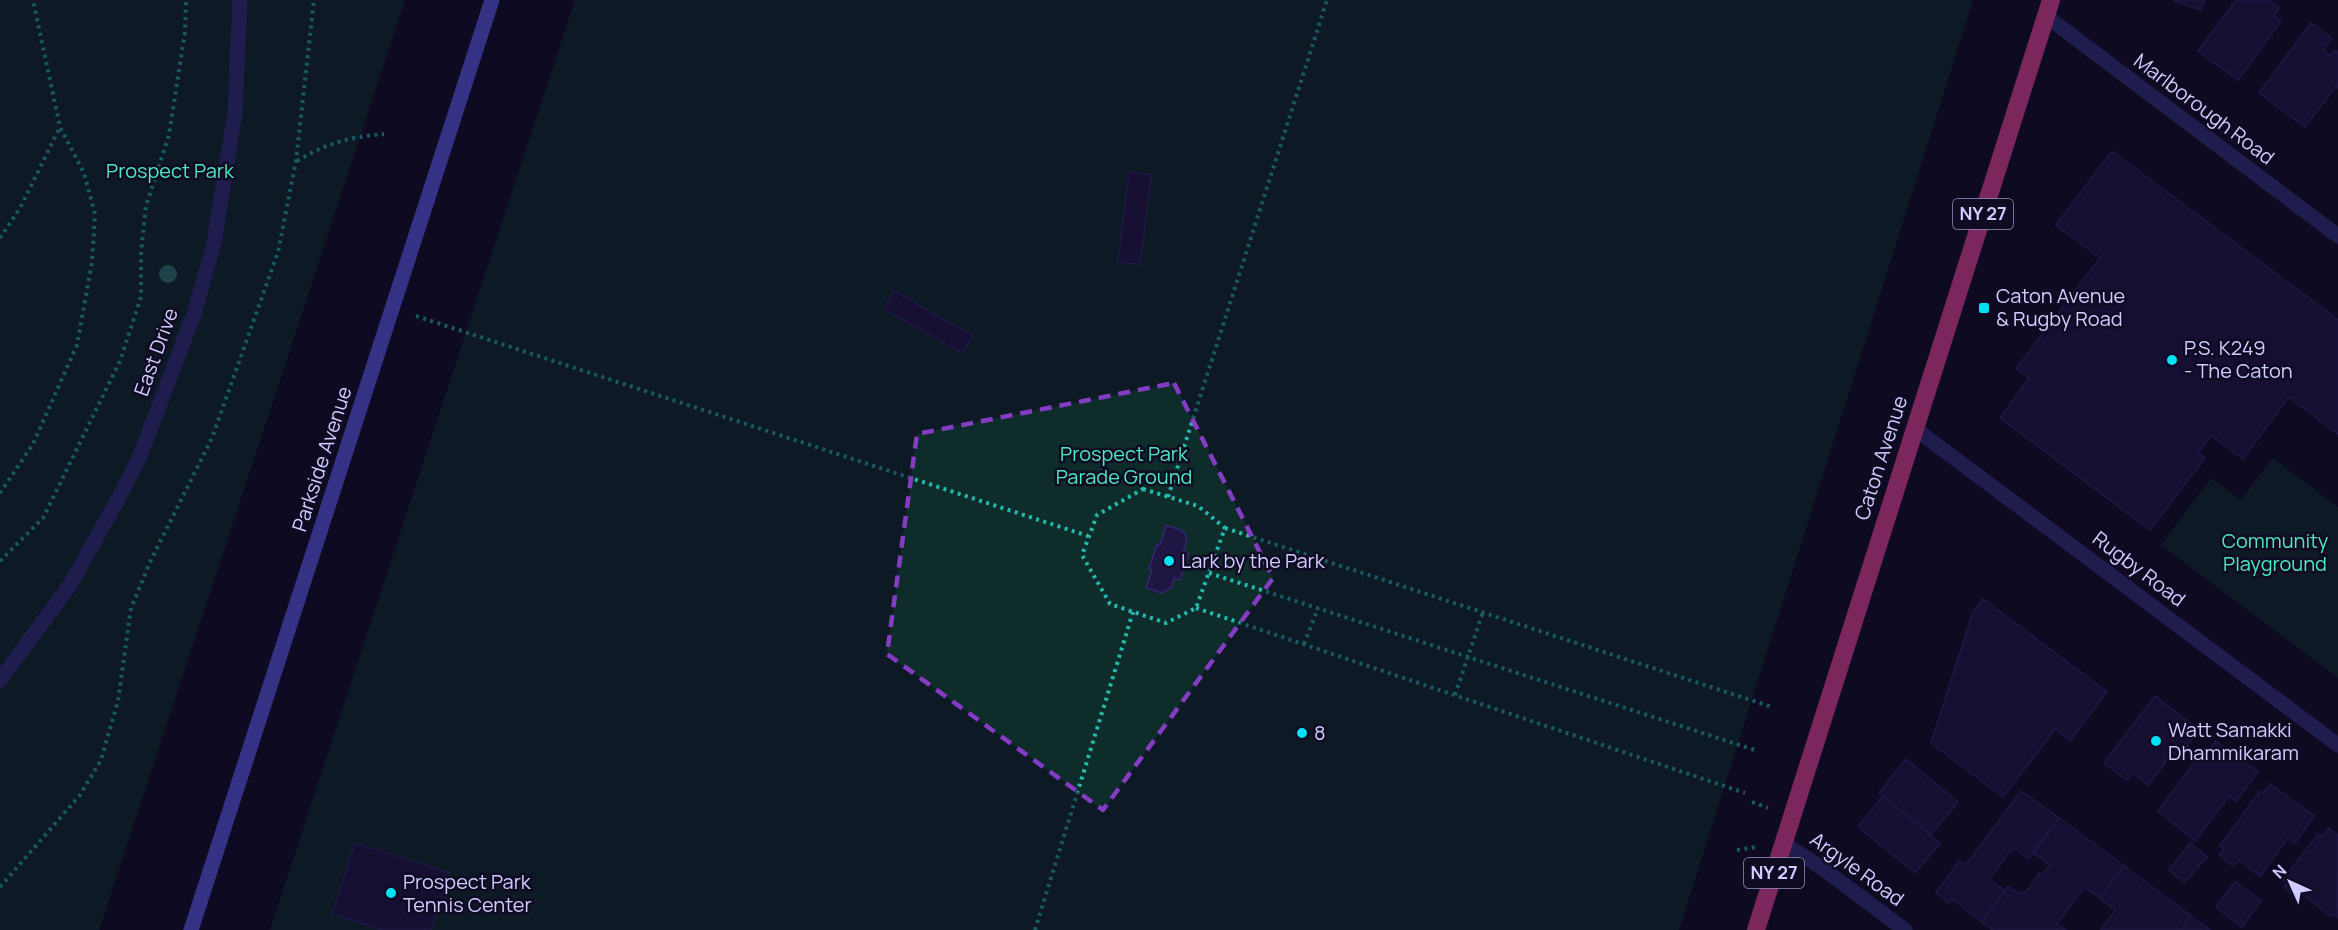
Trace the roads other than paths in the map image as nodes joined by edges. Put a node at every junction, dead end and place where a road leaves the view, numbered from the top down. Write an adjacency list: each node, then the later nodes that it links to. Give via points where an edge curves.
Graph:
1 (240, 0): 6 (street, East Drive, via 235,113 214,243 194,314 140,456 117,501 70,585)
2 (492, 0): 9 (main road, Parkside Avenue)
3 (2048, 8): 4 (street, Marlborough Road); 5 (highway, Caton Avenue / NY 27)
4 (2338, 236)
5 (1914, 428): 7 (street, Rugby Road); 8 (highway, Caton Avenue / NY 27)
6 (0, 680)
7 (2338, 745)
8 (1783, 843): 10 (highway, Caton Avenue / NY 27); 11 (street, Argyle Road)
9 (191, 930)
10 (1756, 930)
11 (1905, 930)

